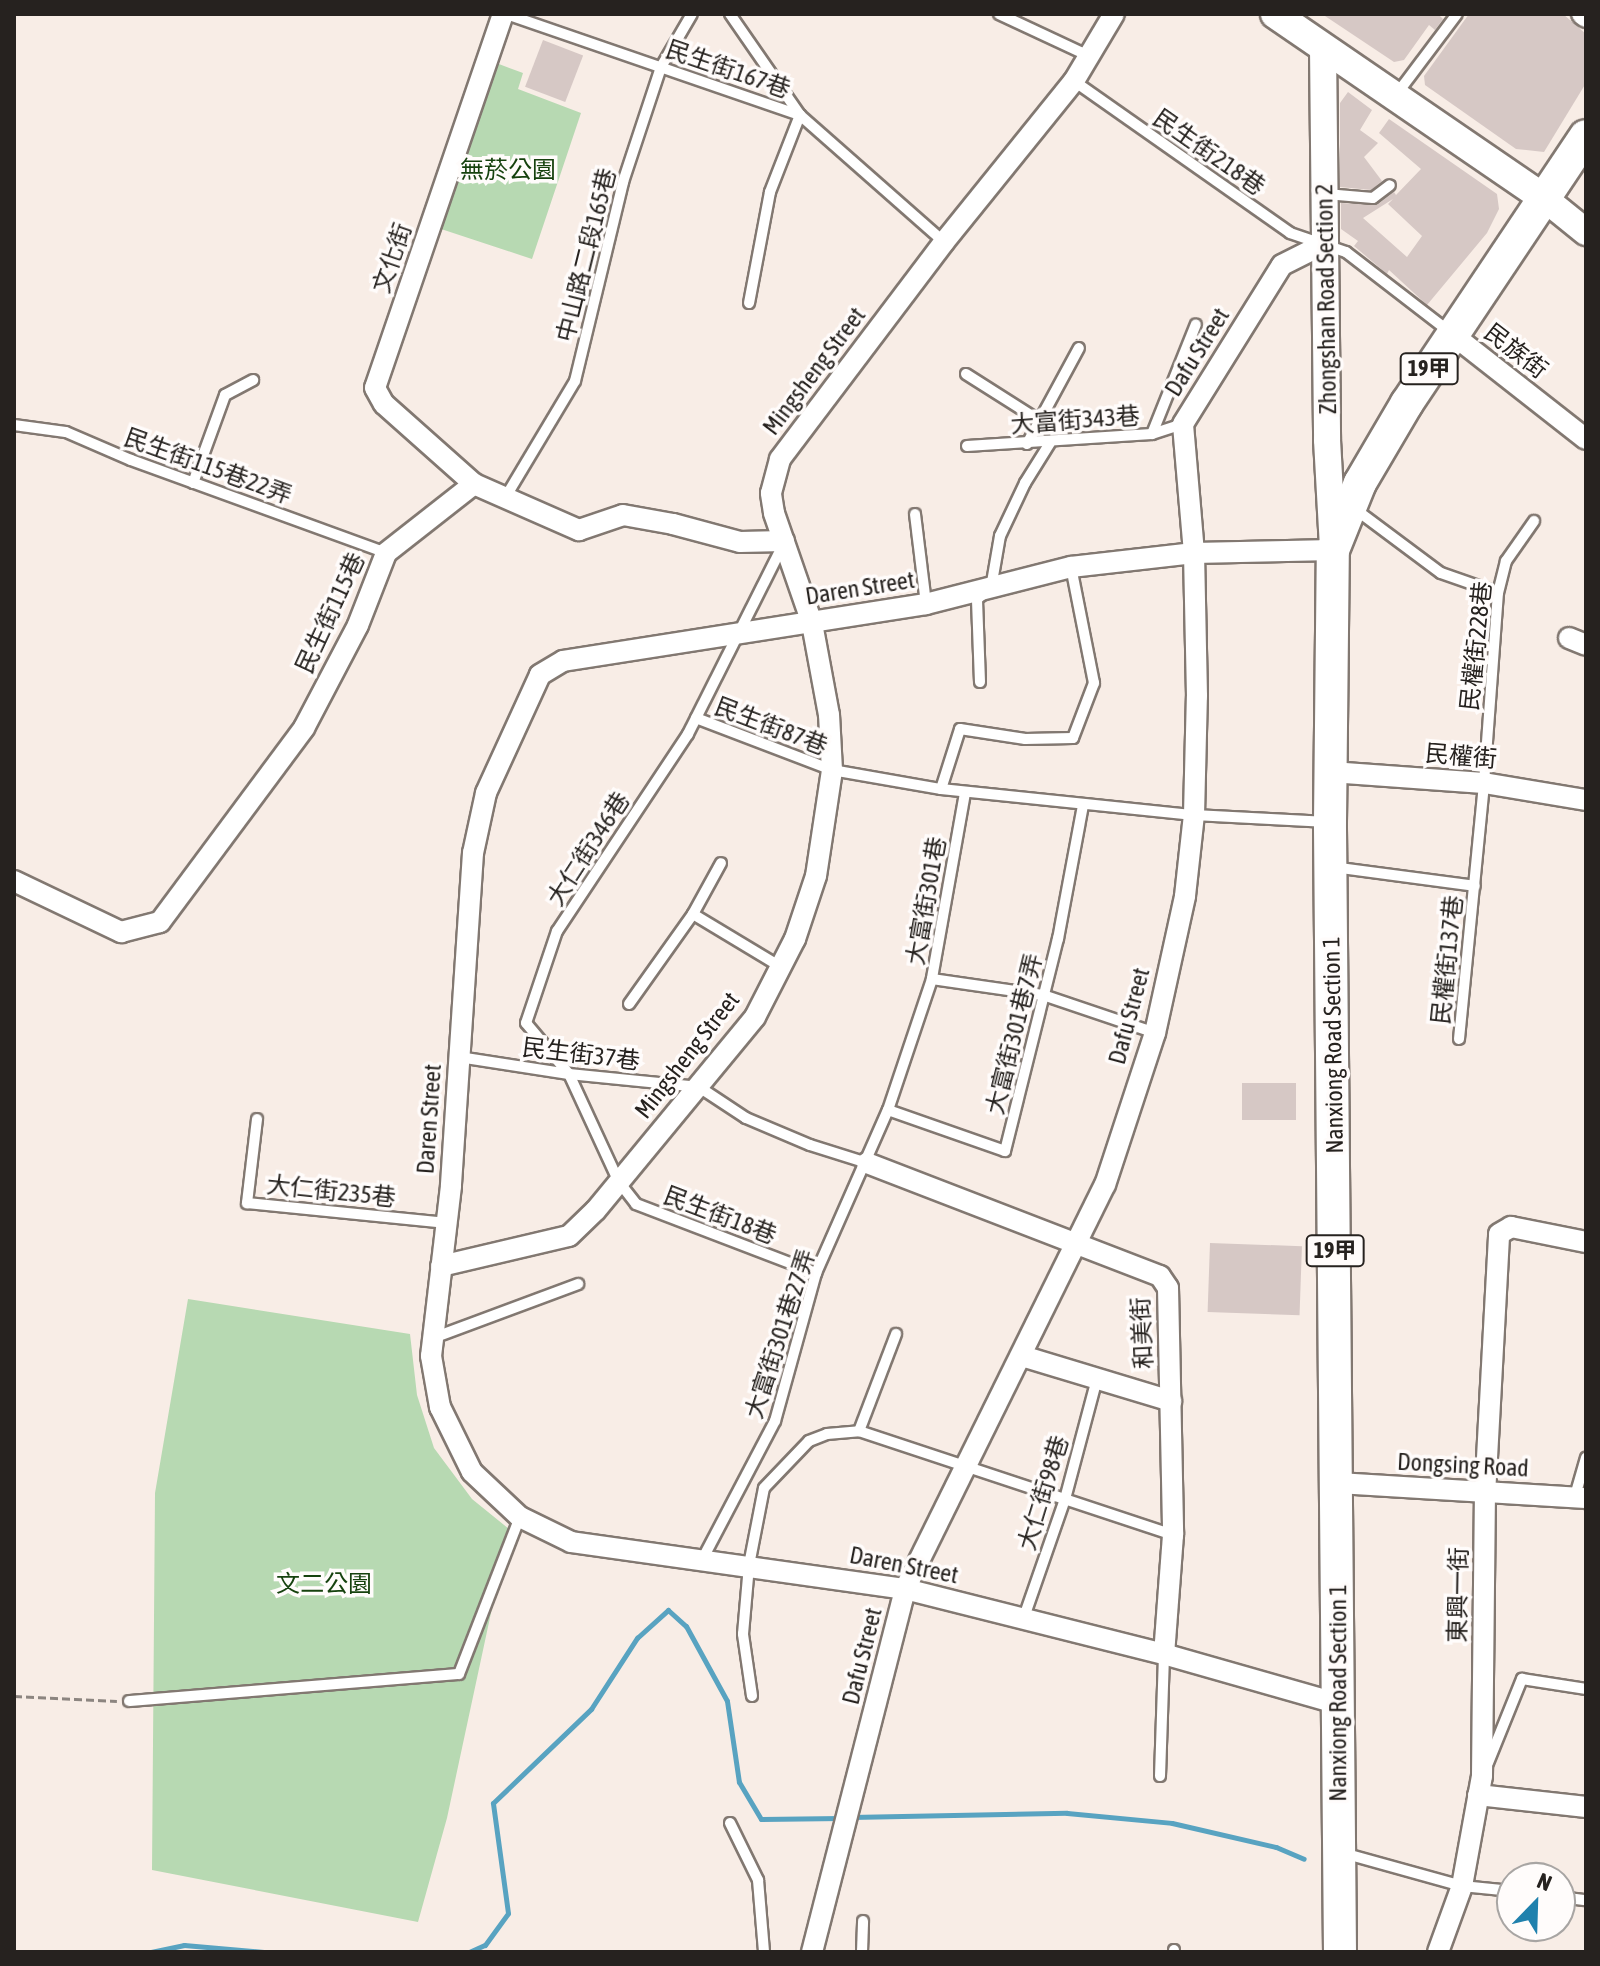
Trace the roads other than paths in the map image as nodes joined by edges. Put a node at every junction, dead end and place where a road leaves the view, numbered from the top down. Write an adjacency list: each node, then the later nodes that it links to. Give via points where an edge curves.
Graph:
1 (504, 14): 10 (lane, 民生街167巷); 36 (street, 文化街, via 375,388 384,404)
2 (692, 14): 10 (lane, 中山路二段165巷)
3 (730, 14): 13 (lane)
4 (999, 14): 9 (lane)
5 (1114, 14): 9 (street, Mingsheng Street)
6 (1275, 14): 8 (main road)
7 (1457, 14): 12 (lane)
8 (1323, 48): 12 (main road); 16 (street, Zhongshan Road Section 2)
9 (1089, 56): 11 (street, Mingsheng Street)
10 (661, 67): 13 (lane, 民生街167巷); 37 (lane, 中山路二段165巷, via 623,182 575,381)
11 (1074, 81): 19 (street, Mingsheng Street); 20 (lane, 民生街218巷, via 1290,233)
12 (1395, 97): 17 (main road)
13 (800, 115): 19 (lane, 民生街167巷); 21 (lane, via 770,192)
14 (1586, 136): 17 (main road, 19甲)
15 (1390, 185): 16 (lane, via 1373,198)
16 (1324, 194): 20 (street, Zhongshan Road Section 2)
17 (1544, 198): 18 (street); 23 (main road, Nanxiong Road Section 1 / 19甲)
18 (1586, 232)
19 (944, 242): 41 (street, Mingsheng Street, via 780,459 771,493)
20 (1326, 243): 23 (lane, 民生街218巷, via 1346,252); 28 (street, Dafu Street, via 1282,265); 42 (street, Zhongshan Road Section 2)
21 (749, 303)
22 (1196, 324): 30 (lane)
23 (1452, 334): 31 (street, 民族街); 38 (main road, Nanxiong Road Section 1 / 19甲, via 1391,428)
24 (1079, 348): 27 (lane)
25 (966, 374): 27 (lane)
26 (253, 380): 35 (lane, via 225,395)
27 (1040, 421): 33 (lane)
28 (1183, 424): 30 (lane, 大富街343巷); 44 (street, Dafu Street)
29 (14, 425): 35 (lane, 民生街115巷22弄, via 66,432)
30 (1152, 434): 32 (lane, 大富街343巷)
31 (1586, 439)
32 (1050, 443): 33 (lane, 大富街343巷); 46 (lane, via 1000,536)
33 (1027, 444): 34 (lane, 大富街343巷)
34 (967, 446)
35 (193, 483): 43 (lane, 民生街115巷22弄)
36 (474, 484): 37 (street); 43 (street, 民生街115巷)
37 (504, 500): 41 (street, via 579,530 623,515 740,542)
38 (1350, 505): 42 (main road, Nanxiong Road Section 1 / 19甲); 47 (lane, via 1441,573)
39 (915, 514): 48 (lane)
40 (1534, 521): 47 (lane, 民權街228巷, via 1506,561)
41 (784, 541): 49 (street, Mingsheng Street); 50 (lane, 大仁街346巷)
42 (1333, 550): 44 (street, Daren Street); 54 (main road, Nanxiong Road Section 1 / 19甲)
43 (386, 553): 64 (street, 民生街115巷, via 358,625 304,728 160,922 121,932)
44 (1194, 553): 45 (street, Daren Street); 60 (street, Dafu Street)
45 (1071, 567): 46 (street, Daren Street); 56 (lane, via 1094,683 1073,738 1025,739 960,729)
46 (991, 588): 48 (street, Daren Street); 51 (lane, via 977,599)
47 (1498, 593): 55 (lane, 民權街228巷)
48 (926, 604): 49 (street, Daren Street)
49 (812, 623): 50 (street, Daren Street); 53 (street, Mingsheng Street, via 829,715)
50 (741, 633): 52 (lane, 大仁街346巷); 73 (street, Daren Street, via 563,661 540,675 481,811 473,853)
51 (980, 682)
52 (696, 718): 53 (lane, 民生街87巷); 74 (lane, 大仁街346巷, via 557,931 526,1023)
53 (832, 770): 56 (lane); 67 (street, Mingsheng Street, via 816,876)
54 (1331, 772): 55 (street, 民權街); 61 (main road, Nanxiong Road Section 1 / 19甲)
55 (1484, 783): 58 (street, 民權街); 65 (lane, 民權街137巷)
56 (941, 789): 57 (lane)
57 (965, 793): 59 (lane); 68 (lane, 大富街301巷)
58 (1586, 800)
59 (1083, 805): 60 (lane); 69 (lane, 大富街301巷7弄)
60 (1194, 815): 61 (lane); 71 (street, Dafu Street, via 1185,896)
61 (1330, 822): 63 (main road, Nanxiong Road Section 1 / 19甲)
62 (721, 863): 66 (lane)
63 (1331, 866): 65 (lane, 民權街137巷); 94 (main road, Nanxiong Road Section 1 / 19甲)
64 (14, 881)
65 (1475, 886): 72 (lane, 民權街137巷)
66 (693, 914): 67 (lane); 70 (lane)
67 (781, 967): 75 (street, Mingsheng Street, via 755,1017)
68 (932, 979): 69 (lane, 大富街301巷); 76 (lane, 大富街301巷27弄)
69 (1043, 995): 71 (lane, 大富街301巷); 76 (lane, 大富街301巷7弄, via 1005,1151)
70 (629, 1004)
71 (1155, 1033): 82 (street, Dafu Street, via 1105,1185)
72 (1459, 1039)
73 (459, 1057): 74 (lane, 民生街37巷); 80 (street, Daren Street)
74 (569, 1074): 75 (lane, 民生街37巷); 79 (lane, 大仁街346巷)
75 (699, 1087): 78 (lane, via 746,1118); 79 (street, Mingsheng Street)
76 (888, 1110): 78 (lane, 大富街301巷27弄)
77 (257, 1119): 80 (lane, 大仁街235巷, via 247,1203)
78 (867, 1163): 82 (street, 和美街); 84 (lane, 大富街301巷27弄)
79 (619, 1182): 83 (street, Mingsheng Street, via 569,1236); 84 (lane, 民生街18巷, via 636,1204)
80 (447, 1223): 83 (street, Daren Street)
81 (1586, 1242): 95 (street, 東興一街, via 1511,1227 1499,1234)
82 (1077, 1245): 88 (street, Dafu Street); 90 (street, 和美街, via 1160,1276 1168,1288)
83 (441, 1266): 87 (street, Daren Street)
84 (816, 1273): 100 (lane, 大富街301巷27弄, via 775,1421)
85 (578, 1284): 87 (lane)
86 (896, 1334): 91 (lane)
87 (432, 1338): 98 (street, Daren Street, via 435,1388 460,1451 487,1488)
88 (1022, 1356): 89 (street); 93 (street, Dafu Street)
89 (1097, 1379): 90 (street); 97 (lane, 大仁街98巷)
90 (1171, 1401): 99 (street, 和美街)
91 (859, 1431): 93 (lane); 101 (lane, via 809,1441 776,1472 764,1488)
92 (1586, 1458): 96 (lane)
93 (963, 1466): 97 (lane); 102 (street, Dafu Street)
94 (1338, 1483): 95 (street, Dongsing Road); 108 (main road, Nanxiong Road Section 1 / 19甲)
95 (1485, 1495): 96 (street, Dongsing Road); 110 (street, 東興一街)
96 (1581, 1497)
97 (1065, 1499): 99 (lane); 103 (lane, 大仁街98巷)
98 (520, 1517): 100 (street, Daren Street, via 584,1545); 107 (lane, via 459,1674)
99 (1173, 1535): 104 (street, 和美街)
100 (702, 1560): 101 (street, Daren Street)
101 (749, 1565): 102 (street, Daren Street); 106 (lane, via 743,1634)
102 (905, 1589): 103 (street, Daren Street); 118 (street, Dafu Street)
103 (1024, 1617): 104 (street, Daren Street)
104 (1164, 1654): 108 (street, Daren Street); 109 (lane)
105 (1586, 1689): 110 (lane, via 1522,1679)
106 (752, 1696)
107 (129, 1701)
108 (1336, 1703): 113 (main road, Nanxiong Road Section 1 / 19甲)
109 (1160, 1776)
110 (1480, 1786): 111 (street); 114 (street, 東興一街)
111 (1586, 1807)
112 (730, 1823): 117 (lane, via 758,1880)
113 (1340, 1852): 114 (lane); 120 (main road, Nanxiong Road Section 1 / 19甲)
114 (1462, 1886): 115 (lane); 121 (street, 東興一街)
115 (1496, 1889)
116 (863, 1921): 119 (lane)
117 (764, 1952)
118 (812, 1952)
119 (862, 1952)
120 (1340, 1952)
121 (1438, 1952)

